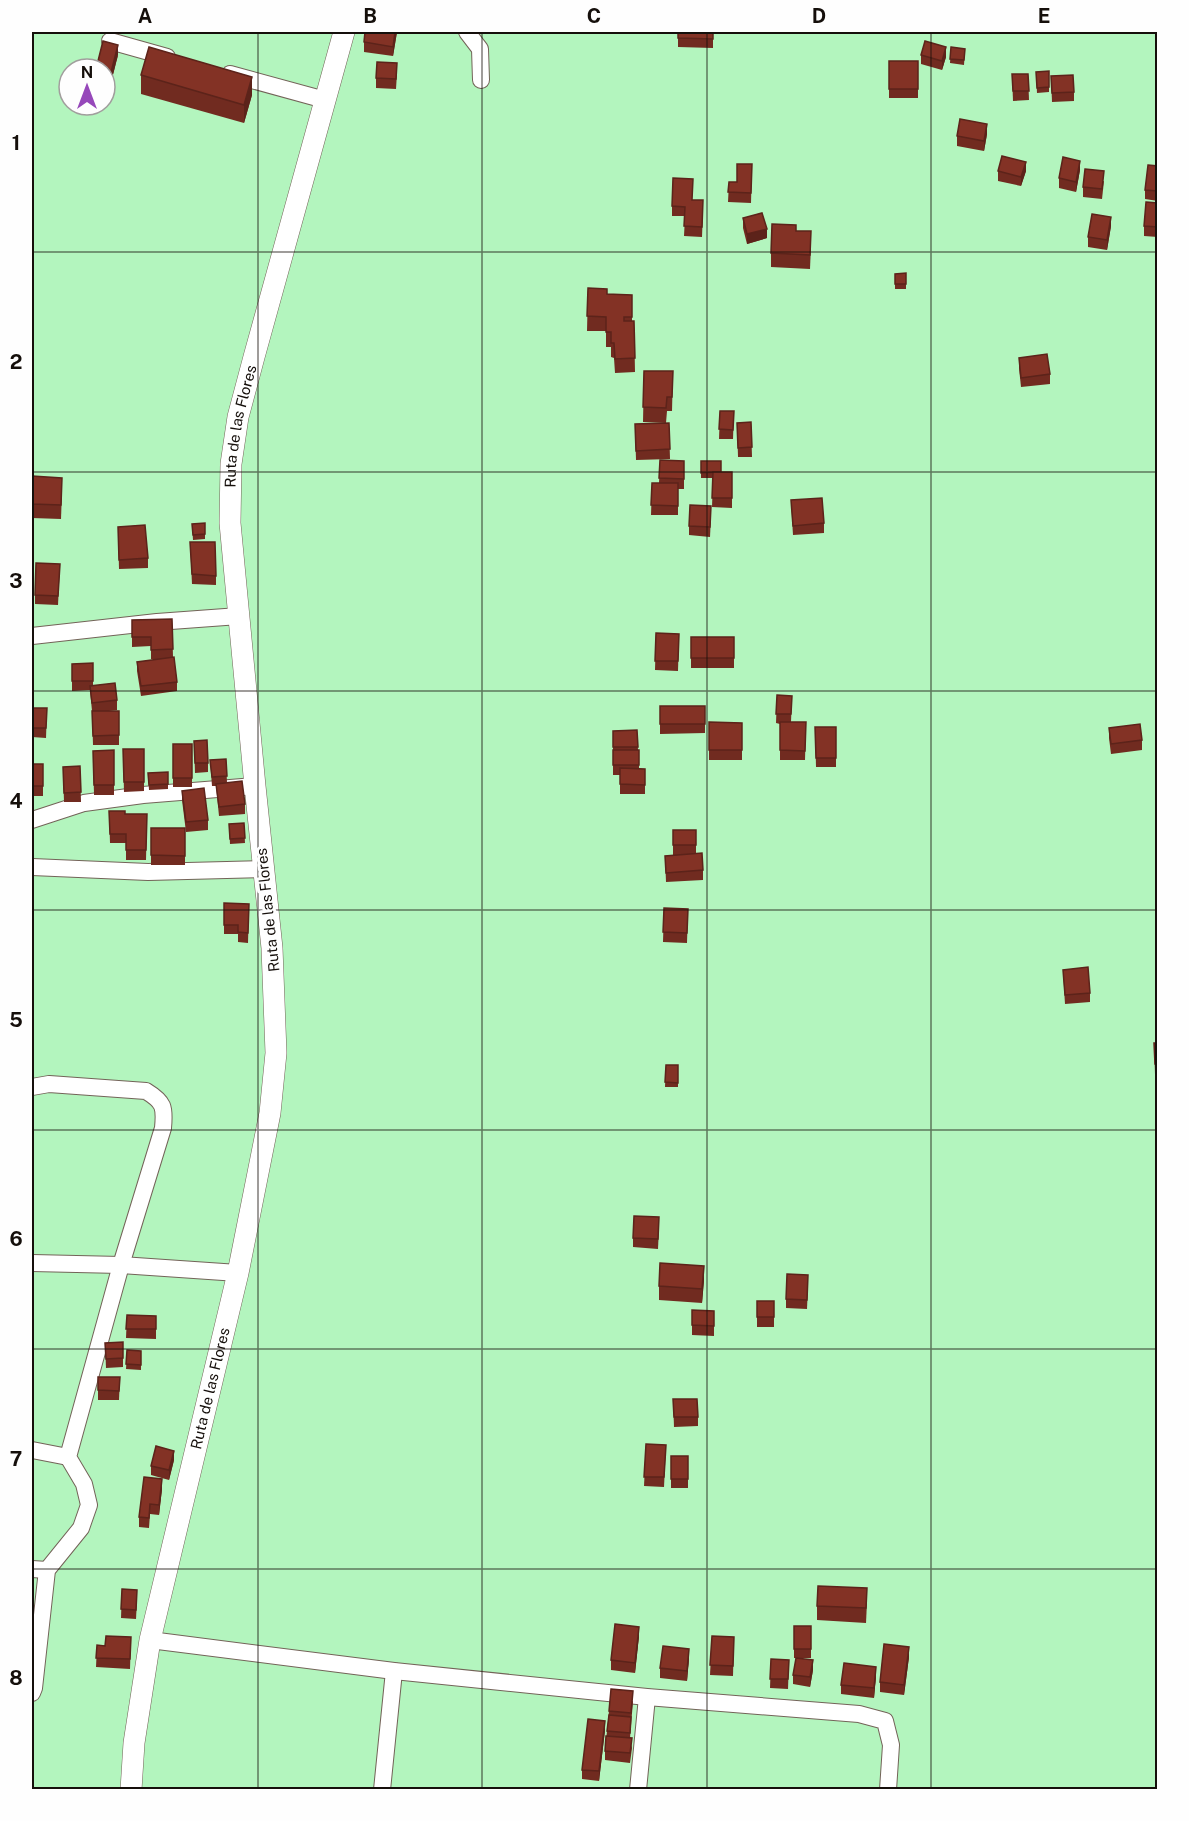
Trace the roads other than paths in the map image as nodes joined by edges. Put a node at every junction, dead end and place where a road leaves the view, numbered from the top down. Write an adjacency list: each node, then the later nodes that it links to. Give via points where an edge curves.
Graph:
1 (344, 32): 7 (main road, Ruta de las Flores)
2 (467, 32): 6 (street, via 480,49)
3 (110, 41): 4 (street)
4 (178, 60)
5 (212, 69): 7 (street)
6 (481, 80)
7 (325, 100): 8 (main road, Ruta de las Flores, via 238,417 231,464 230,524)
8 (239, 616): 9 (street); 10 (main road, Ruta de las Flores)
9 (32, 636)
10 (255, 786): 11 (street, via 84,803); 13 (main road, Ruta de las Flores)
11 (32, 820)
12 (32, 867): 13 (street, via 148,872)
13 (264, 869): 17 (main road, Ruta de las Flores, via 276,1053 270,1113)
14 (32, 1087): 16 (street, via 49,1084 146,1091 159,1099 164,1112 163,1128)
15 (32, 1263): 16 (street)
16 (121, 1265): 17 (street); 19 (street)
17 (238, 1273): 21 (main road, Ruta de las Flores)
18 (32, 1450): 19 (street)
19 (68, 1457): 20 (street, via 84,1484 88,1505 81,1528)
20 (39, 1570): 23 (street)
21 (150, 1640): 22 (street); 25 (main road, Ruta de las Flores)
22 (394, 1671): 24 (street); 26 (street)
23 (32, 1693)
24 (647, 1697): 27 (street); 28 (street, via 859,1714 885,1721 891,1745)
25 (131, 1790)
26 (382, 1790)
27 (638, 1790)
28 (888, 1790)

